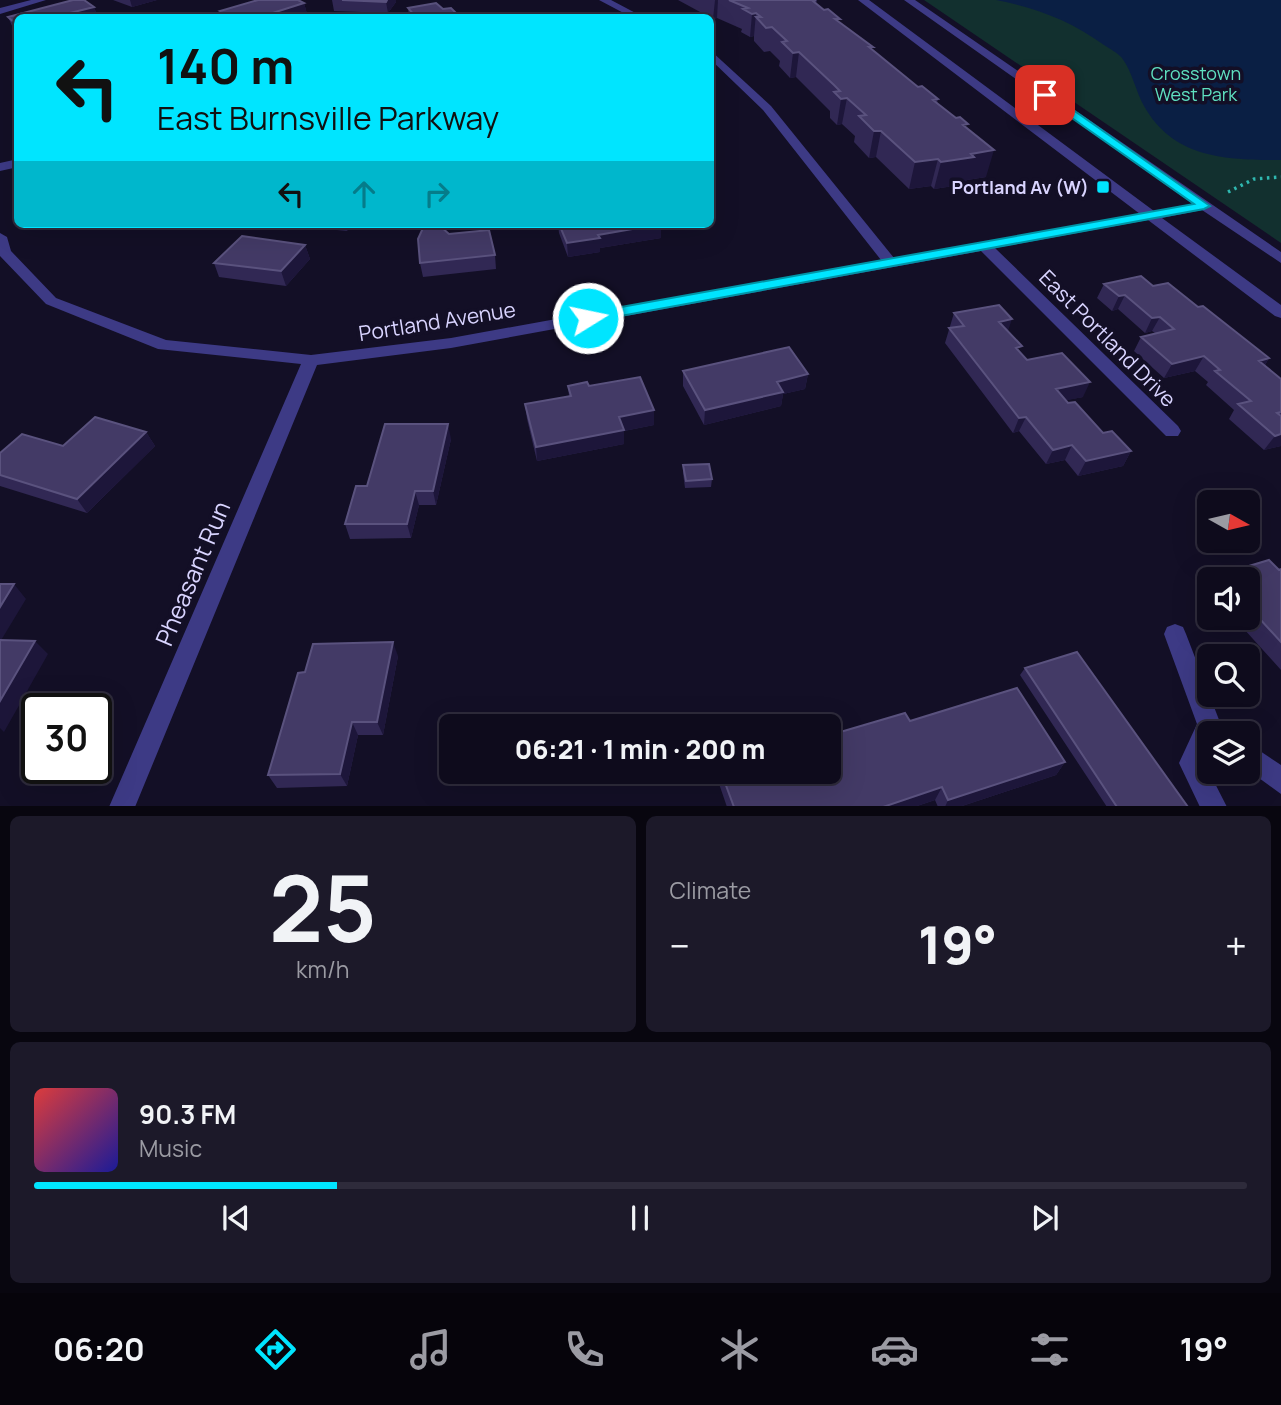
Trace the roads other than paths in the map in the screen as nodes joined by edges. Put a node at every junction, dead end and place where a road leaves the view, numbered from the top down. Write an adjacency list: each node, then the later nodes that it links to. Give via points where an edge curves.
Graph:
1 (41, 0): 5 (street)
2 (604, 0): 6 (street)
3 (863, 0): 9 (street)
4 (909, 0): 8 (street)
5 (0, 11)
6 (633, 14)
7 (714, 57): 13 (street, via 766,108)
8 (1204, 206): 9 (street, Portland Avenue); 12 (street)
9 (1149, 215): 11 (street, Portland Avenue); 14 (street)
10 (0, 237): 15 (street, Portland Avenue, via 5,251 51,301 164,345)
11 (984, 246): 13 (street, Portland Avenue); 16 (street, East Portland Drive)
12 (1281, 258)
13 (891, 263): 15 (street, Portland Avenue, via 451,343)
14 (1281, 313)
15 (311, 360): 24 (street, Pheasant Run)
16 (1172, 431)
17 (1175, 634): 18 (street)
18 (1211, 721)
19 (1197, 754): 21 (street, via 1191,763)
20 (1260, 764): 22 (street)
21 (1197, 774)
22 (1281, 781)
23 (1202, 784): 25 (street)
24 (122, 806)
25 (1213, 806)

